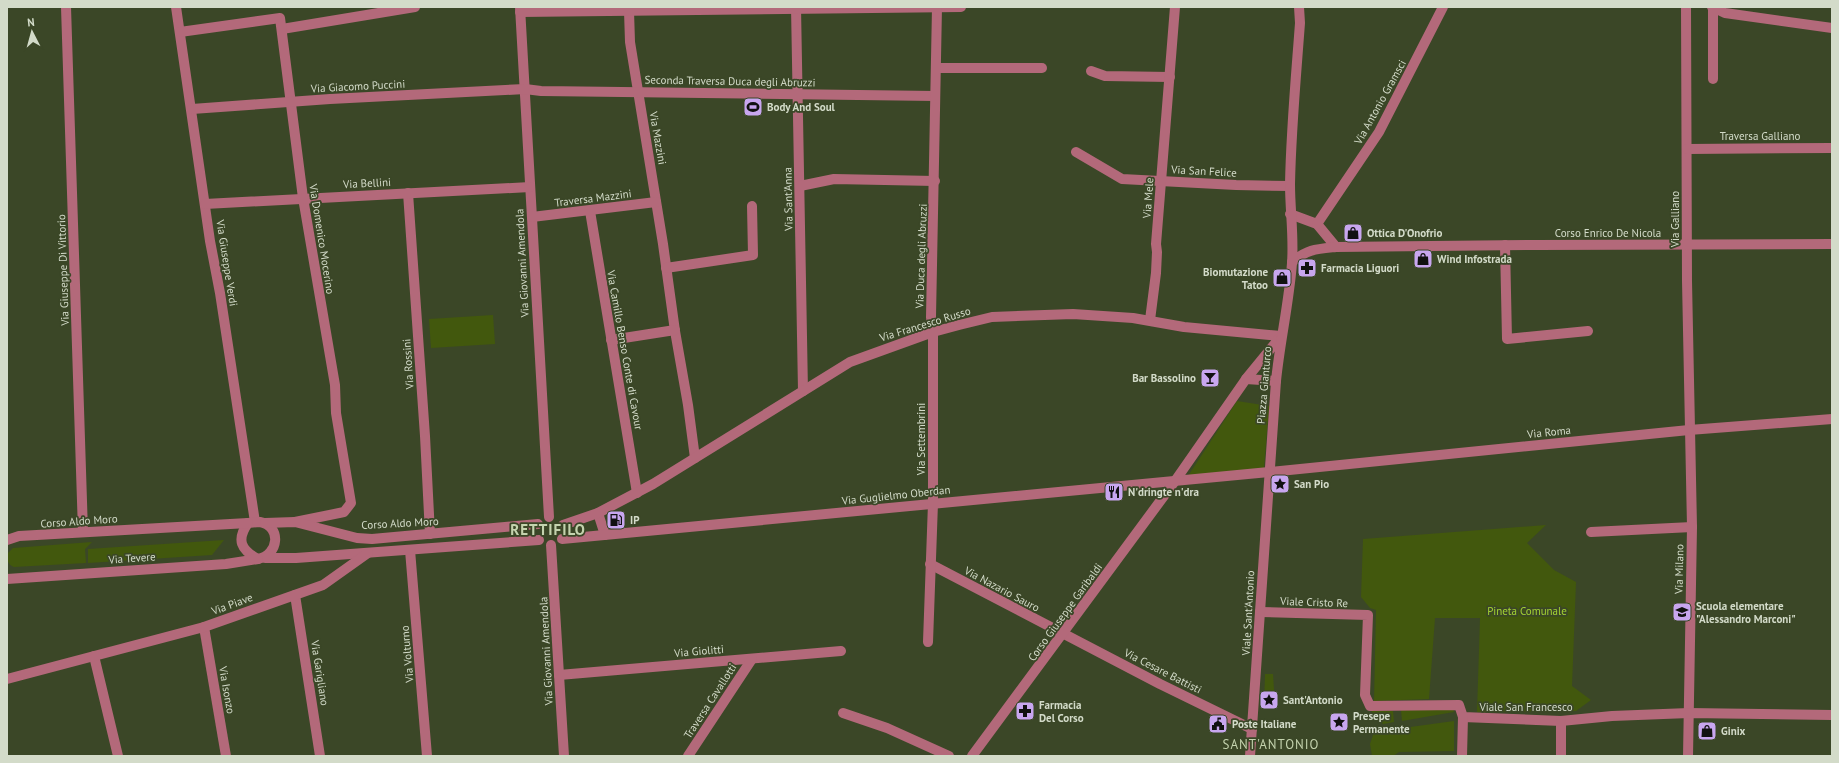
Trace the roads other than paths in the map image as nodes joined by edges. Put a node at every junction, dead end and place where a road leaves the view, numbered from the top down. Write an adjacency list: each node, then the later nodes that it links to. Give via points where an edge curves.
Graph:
1 (66, 7): 74 (street, Via Giuseppe Di Vittorio)
2 (176, 7): 16 (street, Via Giuseppe Verdi)
3 (415, 7): 15 (street)
4 (796, 7): 11 (street); 13 (street); 24 (street, Via Sant'Anna)
5 (961, 7): 11 (street)
6 (1175, 7): 20 (street, Via Mele)
7 (1299, 7): 34 (street)
8 (1443, 7): 44 (street, Via Antonio Gramsci, via 1379,132)
9 (1686, 7): 29 (street, Via Galliano)
10 (1712, 7): 14 (street, via 1725,13); 21 (street)
11 (937, 8): 17 (street, Via Duca degli Abruzzi)
12 (520, 10): 13 (street); 22 (street, Via Giovanni Amendola)
13 (629, 11): 23 (street, Via Mazzini, via 630,42)
14 (1832, 28)
15 (282, 29): 16 (street, via 280,18); 26 (street, Via Domenico Mocerino)
16 (180, 32): 27 (street, Via Giuseppe Verdi)
17 (936, 68): 18 (street); 25 (street, Via Duca degli Abruzzi)
18 (1042, 68)
19 (1091, 71): 20 (street, via 1105,76)
20 (1170, 77): 31 (street, Via Mele)
21 (1713, 79)
22 (525, 89): 23 (street, Seconda Traversa Duca degli Abruzzi); 26 (street, Via Giacomo Puccini); 35 (street, Via Giovanni Amendola)
23 (638, 92): 24 (street, Seconda Traversa Duca degli Abruzzi); 38 (street, Via Mazzini)
24 (799, 94): 25 (street, Seconda Traversa Duca degli Abruzzi); 33 (street, Via Sant'Anna)
25 (936, 96): 32 (street, Via Duca degli Abruzzi)
26 (290, 102): 27 (street, Via Giacomo Puccini); 37 (street, Via Domenico Mocerino)
27 (192, 109): 39 (street, Via Giuseppe Verdi)
28 (1832, 148): 29 (street, Traversa Galliano)
29 (1688, 149): 47 (street, Via Galliano)
30 (1076, 152): 31 (street, Via San Felice, via 1122,179)
31 (1161, 180): 34 (street, Via San Felice); 51 (street, Via Mele, via 1156,273)
32 (934, 181): 33 (street, via 834,179); 54 (street, Via Duca degli Abruzzi, via 931,316)
33 (800, 186): 59 (street, Via Sant'Anna)
34 (1290, 186): 42 (street)
35 (530, 187): 36 (street, Via Bellini); 43 (street, Via Giovanni Amendola)
36 (408, 193): 37 (street, Via Bellini); 76 (street, Via Rossini)
37 (303, 198): 39 (street, Via Bellini); 69 (street, Via Domenico Mocerino, via 335,385 336,413 351,503 344,512)
38 (656, 202): 41 (street, Traversa Mazzini); 50 (street, Via Mazzini)
39 (205, 204): 70 (street, Via Giuseppe Verdi)
40 (752, 206): 50 (street, via 753,255)
41 (590, 211): 43 (street, Traversa Mazzini); 56 (street, Via Camillo Benso Conte di Cavour)
42 (1290, 214): 44 (street); 49 (street)
43 (532, 217): 68 (street, Via Giovanni Amendola)
44 (1317, 224): 48 (street)
45 (1832, 244): 47 (street, Corso Enrico De Nicola)
46 (1504, 245): 47 (street, Corso Enrico De Nicola); 48 (street, Corso Enrico De Nicola); 53 (street, via 1507,339)
47 (1687, 245): 61 (street, Via Galliano)
48 (1336, 247): 49 (street, Corso Enrico De Nicola, via 1313,249)
49 (1292, 262): 55 (street)
50 (666, 268): 52 (street, Via Mazzini)
51 (1150, 320): 54 (street, Via Francesco Russo, via 1041,314 992,317); 55 (street, Via Francesco Russo, via 1184,327)
52 (675, 330): 56 (street); 62 (street, Via Mazzini)
53 (1588, 331)
54 (933, 332): 59 (street, Via Francesco Russo, via 850,362); 66 (street, Via Settembrini)
55 (1281, 336): 57 (street, Piazza Gianturco); 58 (street, Piazza Gianturco)
56 (611, 340): 65 (street, Via Camillo Benso Conte di Cavour)
57 (1246, 379): 58 (street); 64 (street, Piazza Gianturco)
58 (1276, 381): 63 (street, Piazza Gianturco)
59 (804, 391): 62 (street, Via Francesco Russo)
60 (1832, 419): 61 (street, Via Roma)
61 (1688, 430): 63 (street, Via Roma); 73 (street, Via Milano)
62 (695, 458): 65 (street, Via Francesco Russo)
63 (1269, 472): 64 (street); 88 (street, Viale Sant'Antonio)
64 (1175, 481): 66 (street, Via Guglielmo Oberdan); 90 (street, Corso Giuseppe Garibaldi)
65 (637, 493): 67 (street, Via Francesco Russo)
66 (933, 503): 77 (street, Via Guglielmo Oberdan); 85 (street, Via Settembrini)
67 (598, 514): 72 (street, Via Francesco Russo); 77 (street)
68 (549, 517): 71 (street, via 542,519); 72 (street, via 556,518)
69 (295, 522): 70 (street, Corso Aldo Moro); 76 (street, Corso Aldo Moro, via 357,538)
70 (256, 523): 74 (street, Corso Aldo Moro); 84 (street, via 242,537 242,547 248,554); 84 (street, via 276,533 273,550)
71 (538, 524): 76 (street, Corso Aldo Moro); 80 (street, via 536,532)
72 (563, 525): 78 (street, via 565,529)
73 (1692, 527): 75 (street); 98 (street, Via Milano)
74 (83, 532): 79 (street, Corso Aldo Moro, via 19,536)
75 (1591, 532)
76 (430, 534)
77 (606, 535): 78 (street, Via Guglielmo Oberdan)
78 (562, 538): 81 (street, via 560,542)
79 (7, 540)
80 (539, 540): 81 (street); 82 (street)
81 (551, 545): 95 (street, Via Giovanni Amendola)
82 (410, 550): 83 (street); 106 (street, Via Volturno)
83 (368, 553): 84 (street, Via Tevere); 87 (street, Via Piave, via 323,585)
84 (261, 558): 86 (street, Via Tevere, via 226,564)
85 (930, 564): 90 (street, Via Nazario Sauro); 91 (street, Via Settembrini)
86 (8, 578)
87 (296, 595): 89 (street, Via Piave); 105 (street, Via Garigliano)
88 (1260, 612): 100 (street, Viale Cristo Re, via 1368,615 1364,695 1370,706 1459,705); 102 (street, Viale Sant'Antonio)
89 (204, 627): 93 (street, Via Piave); 104 (street, Via Isonzo)
90 (1064, 634): 102 (street, Via Cesare Battisti); 110 (street, Corso Giuseppe Garibaldi)
91 (928, 642)
92 (841, 651): 94 (street, Via Giolitti)
93 (94, 656): 96 (street, Via Piave); 103 (street)
94 (752, 659): 95 (street, Via Giolitti); 108 (street, Traversa Cavallotti)
95 (559, 675): 107 (street, Via Giovanni Amendola)
96 (7, 679)
97 (843, 713): 109 (street, via 887,728)
98 (1689, 713): 99 (street, Viale San Francesco); 101 (street, Viale San Francesco); 114 (street, Via Milano)
99 (1832, 715)
100 (1463, 717): 101 (street, Viale San Francesco); 112 (street)
101 (1561, 721): 113 (street)
102 (1252, 729): 111 (street, Viale Sant'Antonio)
103 (118, 756)
104 (226, 756)
105 (320, 756)
106 (427, 756)
107 (564, 756)
108 (688, 756)
109 (949, 756)
110 (972, 756)
111 (1250, 756)
112 (1462, 756)
113 (1561, 756)
114 (1688, 756)

